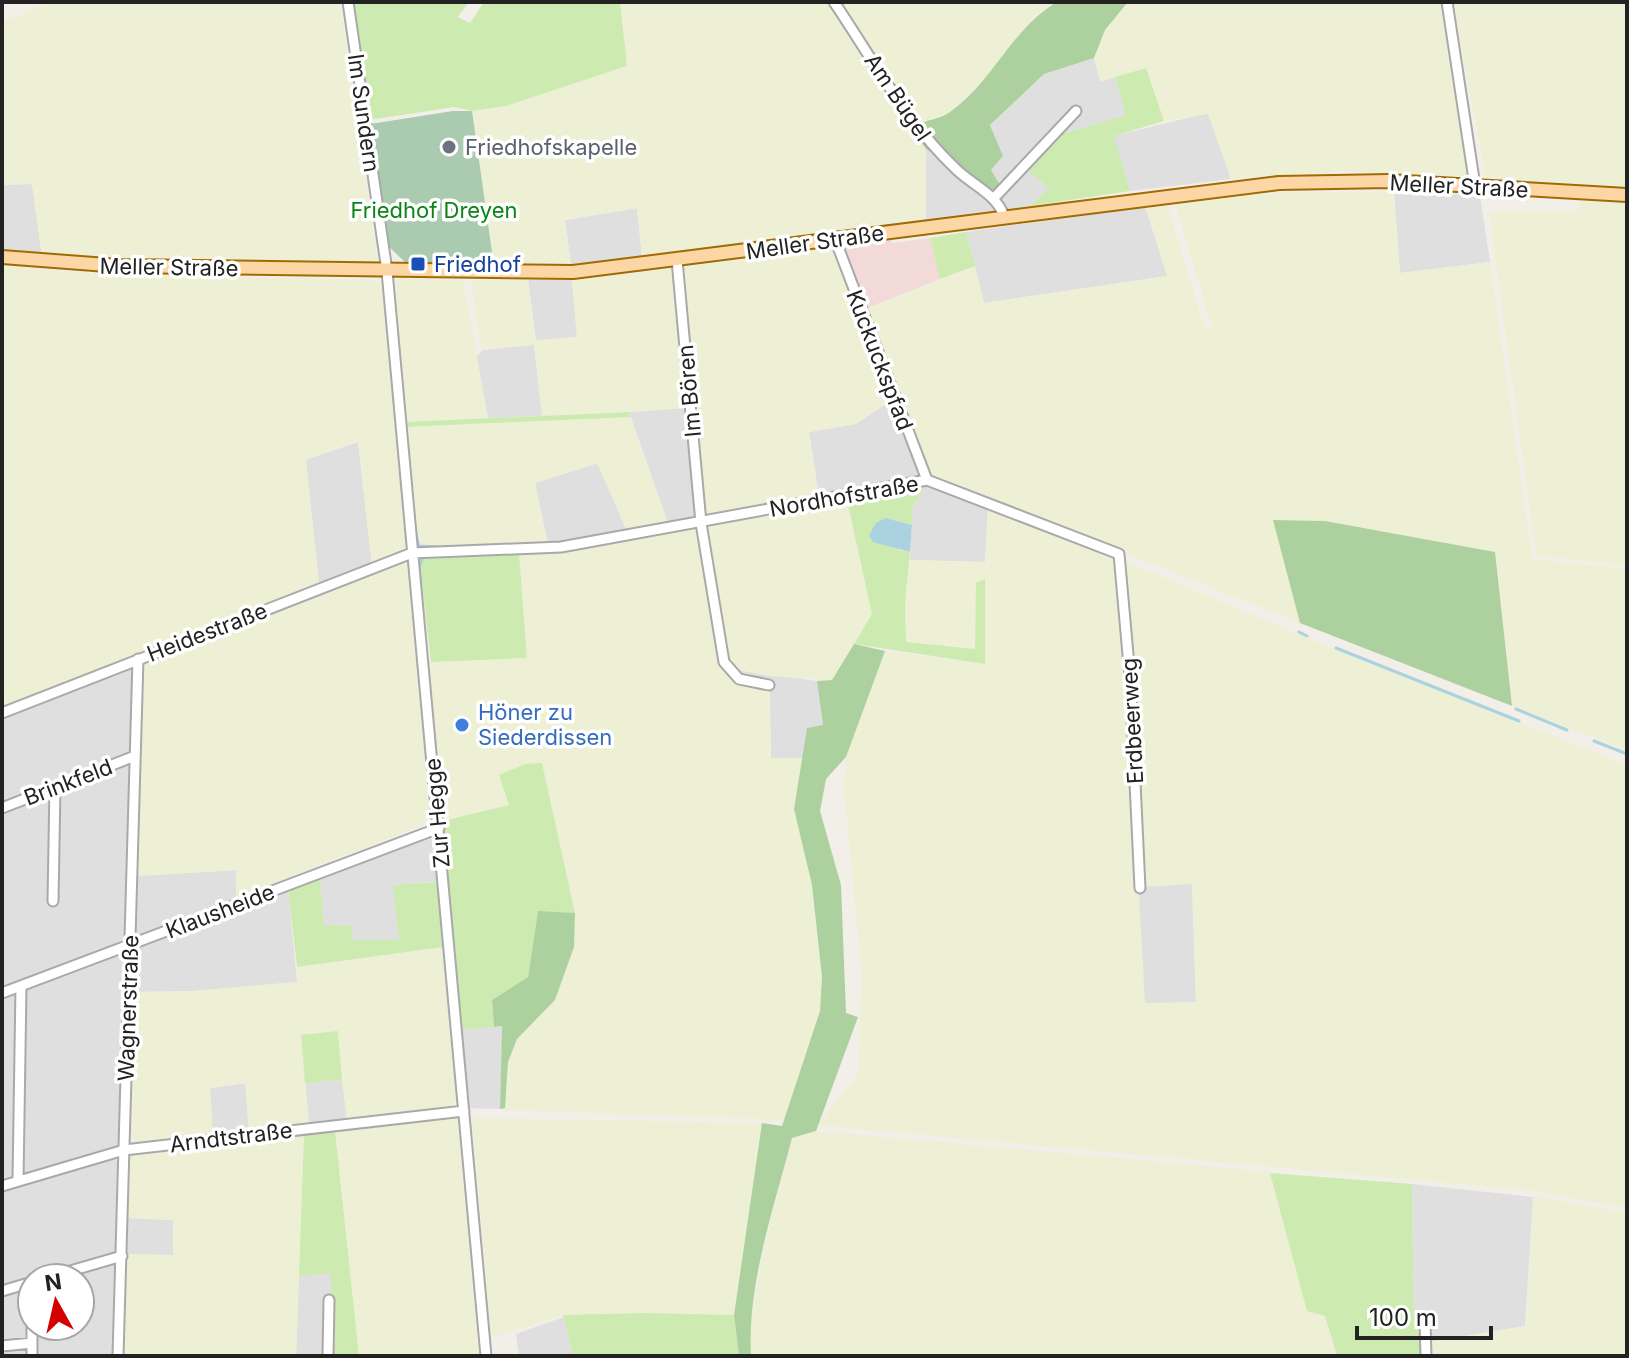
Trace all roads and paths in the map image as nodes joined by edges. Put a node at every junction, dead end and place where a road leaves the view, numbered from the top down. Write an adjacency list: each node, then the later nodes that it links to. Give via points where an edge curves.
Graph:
1 (348, 2): 12 (street, Im Sundern)
2 (834, 2): 7 (street, Am Bügel, via 927,142)
3 (1447, 2): 5 (street)
4 (1076, 111): 7 (street)
5 (1475, 186): 6 (main road, Meller Straße); 8 (main road, Meller Straße, via 1279,183)
6 (1627, 195)
7 (994, 198): 8 (street, Am Bügel)
8 (1004, 216): 9 (main road, Meller Straße)
9 (835, 239): 11 (main road, Meller Straße); 13 (street, Kuckuckspfad)
10 (2, 257): 12 (main road, Meller Straße, via 80,265)
11 (677, 260): 12 (main road, Meller Straße, via 573,272); 14 (street, Im Bören)
12 (387, 271): 15 (street, Zur Hegge)
13 (927, 480): 14 (street, Nordhofstraße); 16 (street, Nordhofstraße)
14 (701, 523): 15 (street, Nordhofstraße, via 561,547); 18 (street, via 724,662 739,679)
15 (412, 553): 17 (street, Heidestraße); 23 (street, Zur Hegge)
16 (1119, 554): 24 (street, Erdbeerweg)
17 (138, 659): 19 (street, Heidestraße); 20 (street, Wagnerstraße)
18 (769, 685)
19 (2, 713)
20 (135, 756): 21 (street, Brinkfeld); 26 (street, Wagnerstraße)
21 (55, 786): 22 (street, Brinkfeld); 25 (street)
22 (2, 808)
23 (439, 828): 26 (street, Klausheide); 29 (street, Zur Hegge)
24 (1140, 888)
25 (53, 901)
26 (130, 945): 27 (street, Klausheide); 30 (street, Wagnerstraße)
27 (21, 986): 28 (street, Klausheide); 31 (street)
28 (2, 993)
29 (464, 1111): 30 (street, Arndtstraße); 42 (street, Zur Hegge)
30 (124, 1150): 31 (street, Arndtstraße); 33 (street, Wagnerstraße)
31 (18, 1181): 32 (street, Arndtstraße)
32 (2, 1186)
33 (122, 1256): 34 (street); 40 (street, Wagnerstraße)
34 (96, 1264)
35 (329, 1300): 41 (street)
36 (1425, 1321): 43 (street)
37 (32, 1343): 38 (street); 39 (street)
38 (2, 1346)
39 (32, 1356)
40 (118, 1356)
41 (328, 1356)
42 (486, 1356)
43 (1426, 1356)

